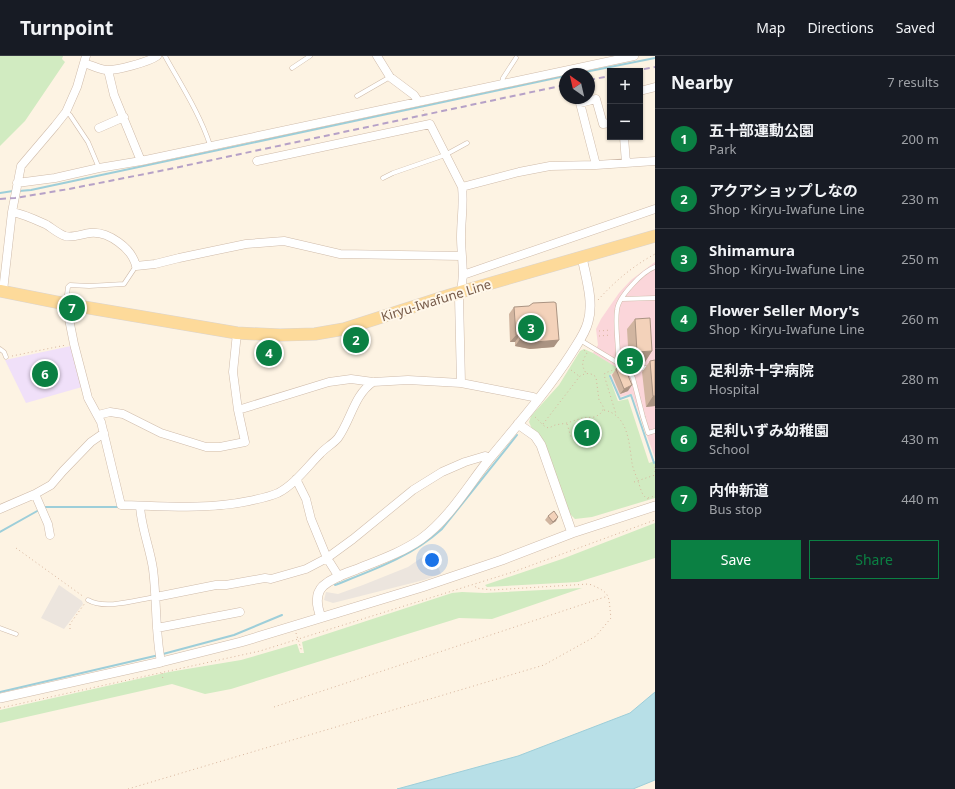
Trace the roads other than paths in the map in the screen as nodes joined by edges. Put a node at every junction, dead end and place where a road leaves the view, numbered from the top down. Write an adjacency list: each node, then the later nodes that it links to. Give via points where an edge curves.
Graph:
1 (157, 56): 9 (street, via 149,61)
2 (165, 56): 22 (lane, via 186,92)
3 (310, 56): 8 (lane)
4 (377, 56): 10 (street)
5 (634, 56): 11 (street)
6 (516, 58): 11 (lane)
7 (85, 60): 9 (street); 16 (street)
8 (292, 68)
9 (108, 70): 17 (street, via 114,95)
10 (390, 77): 14 (lane); 15 (street)
11 (502, 83): 15 (street)
12 (655, 87): 13 (street)
13 (643, 90)
14 (357, 96)
15 (418, 101): 22 (street)
16 (66, 112): 29 (lane, via 88,142); 32 (street, via 24,161)
17 (124, 117): 19 (street); 26 (street)
18 (607, 123): 28 (street, via 603,124 596,99 580,103)
19 (99, 128)
20 (624, 140): 27 (street)
21 (467, 143): 23 (lane)
22 (210, 146): 26 (street)
23 (445, 155): 24 (street, via 430,124); 30 (lane); 31 (street)
24 (257, 160)
25 (655, 160): 27 (street)
26 (141, 161): 29 (street)
27 (626, 163): 28 (street)
28 (596, 166): 31 (street, via 550,166)
29 (99, 168): 32 (street)
30 (383, 178)
31 (462, 187): 36 (street)
32 (16, 188): 34 (street)
33 (655, 209): 40 (street)
34 (12, 212): 38 (street, via 68,237 91,233 106,235 130,253 135,259); 41 (street)
35 (655, 236): 37 (main road, Kiryu-Iwafune Line)
36 (461, 256): 38 (street, via 340,254 284,241 246,244); 40 (street)
37 (582, 257): 42 (main road, Kiryu-Iwafune Line); 47 (street, via 590,310 588,324)
38 (136, 266): 45 (lane, via 124,284 70,285)
39 (655, 267): 44 (lane, via 637,280)
40 (463, 275): 42 (street)
41 (2, 291): 45 (main road, Kiryu-Iwafune Line)
42 (461, 292): 46 (main road, Kiryu-Iwafune Line, via 329,332 280,335); 54 (street)
43 (655, 298): 44 (lane)
44 (622, 299): 50 (lane, via 617,309)
45 (66, 304): 46 (main road, Kiryu-Iwafune Line); 57 (street, via 88,398)
46 (237, 333): 56 (street, via 233,372)
47 (580, 340): 50 (lane); 55 (street)
48 (0, 349): 49 (lane)
49 (6, 357)
50 (616, 362): 52 (lane)
51 (655, 367): 52 (lane)
52 (630, 372): 59 (lane, via 648,433)
53 (374, 382): 54 (street, via 408,380); 56 (street, via 351,379 335,381); 62 (street, via 366,387 339,437)
54 (461, 383): 55 (street)
55 (538, 400): 58 (street)
56 (238, 410): 57 (street, via 245,442 220,447 206,447 173,437 119,412)
57 (98, 415): 60 (street)
58 (518, 424): 61 (street); 67 (street, via 535,436 541,445)
59 (655, 431)
60 (104, 433): 63 (street, via 91,442 51,485); 65 (street, via 121,505)
61 (490, 458): 69 (street, via 485,456 465,462 424,483); 70 (street, via 429,533 401,551)
62 (296, 479): 65 (street, via 286,488 268,497 234,504 197,508); 69 (street, via 306,498)
63 (35, 494): 66 (street); 68 (street, via 48,524)
64 (652, 504): 67 (street)
65 (140, 506): 71 (street, via 153,567)
66 (0, 509)
67 (572, 533): 74 (street, via 422,587)
68 (50, 536)
69 (327, 558): 70 (street); 71 (street, via 306,569 271,579 216,585)
70 (339, 577): 74 (street, via 323,586 318,593 317,607)
71 (156, 597): 72 (lane, via 106,605); 76 (street)
72 (88, 600)
73 (240, 612): 76 (street)
74 (320, 617): 78 (street)
75 (0, 628): 77 (lane)
76 (157, 628): 78 (street)
77 (16, 634)
78 (161, 666): 79 (street)
79 (0, 698)

